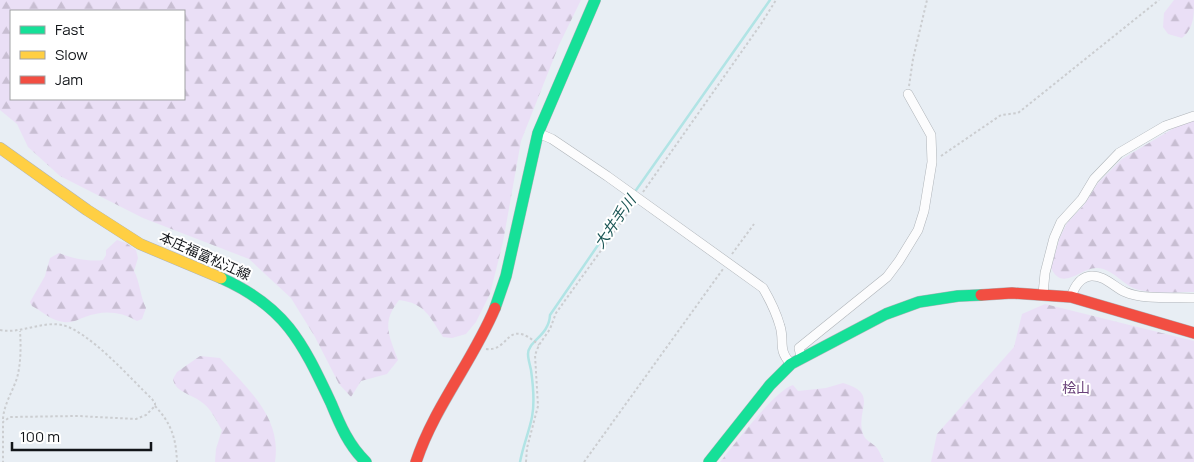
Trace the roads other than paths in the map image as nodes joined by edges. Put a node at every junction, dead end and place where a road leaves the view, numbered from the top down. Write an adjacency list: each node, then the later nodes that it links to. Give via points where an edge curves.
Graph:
1 (595, 0): 4 (street)
2 (908, 94): 10 (street, via 931,135 932,162 918,230 887,277 799,348)
3 (1194, 116): 6 (street, via 1165,126 1119,154 1094,179 1082,199 1061,222 1054,238)
4 (538, 133): 11 (street, via 552,139 728,260 763,288 776,312 781,328 781,346); 13 (street, via 501,293 488,325 422,443)
5 (0, 148): 12 (street, 本庄福富松江線, via 122,233 258,297 281,317 309,355 348,440)
6 (1043, 294): 7 (street); 10 (street, via 1012,293 919,302 886,314)
7 (1071, 297): 8 (street, via 1075,286 1090,276 1102,278 1134,294); 9 (street)
8 (1194, 298)
9 (1194, 333)
10 (801, 357): 11 (street)
11 (791, 364): 14 (street, via 770,385)
12 (366, 462)
13 (416, 462)
14 (709, 462)

